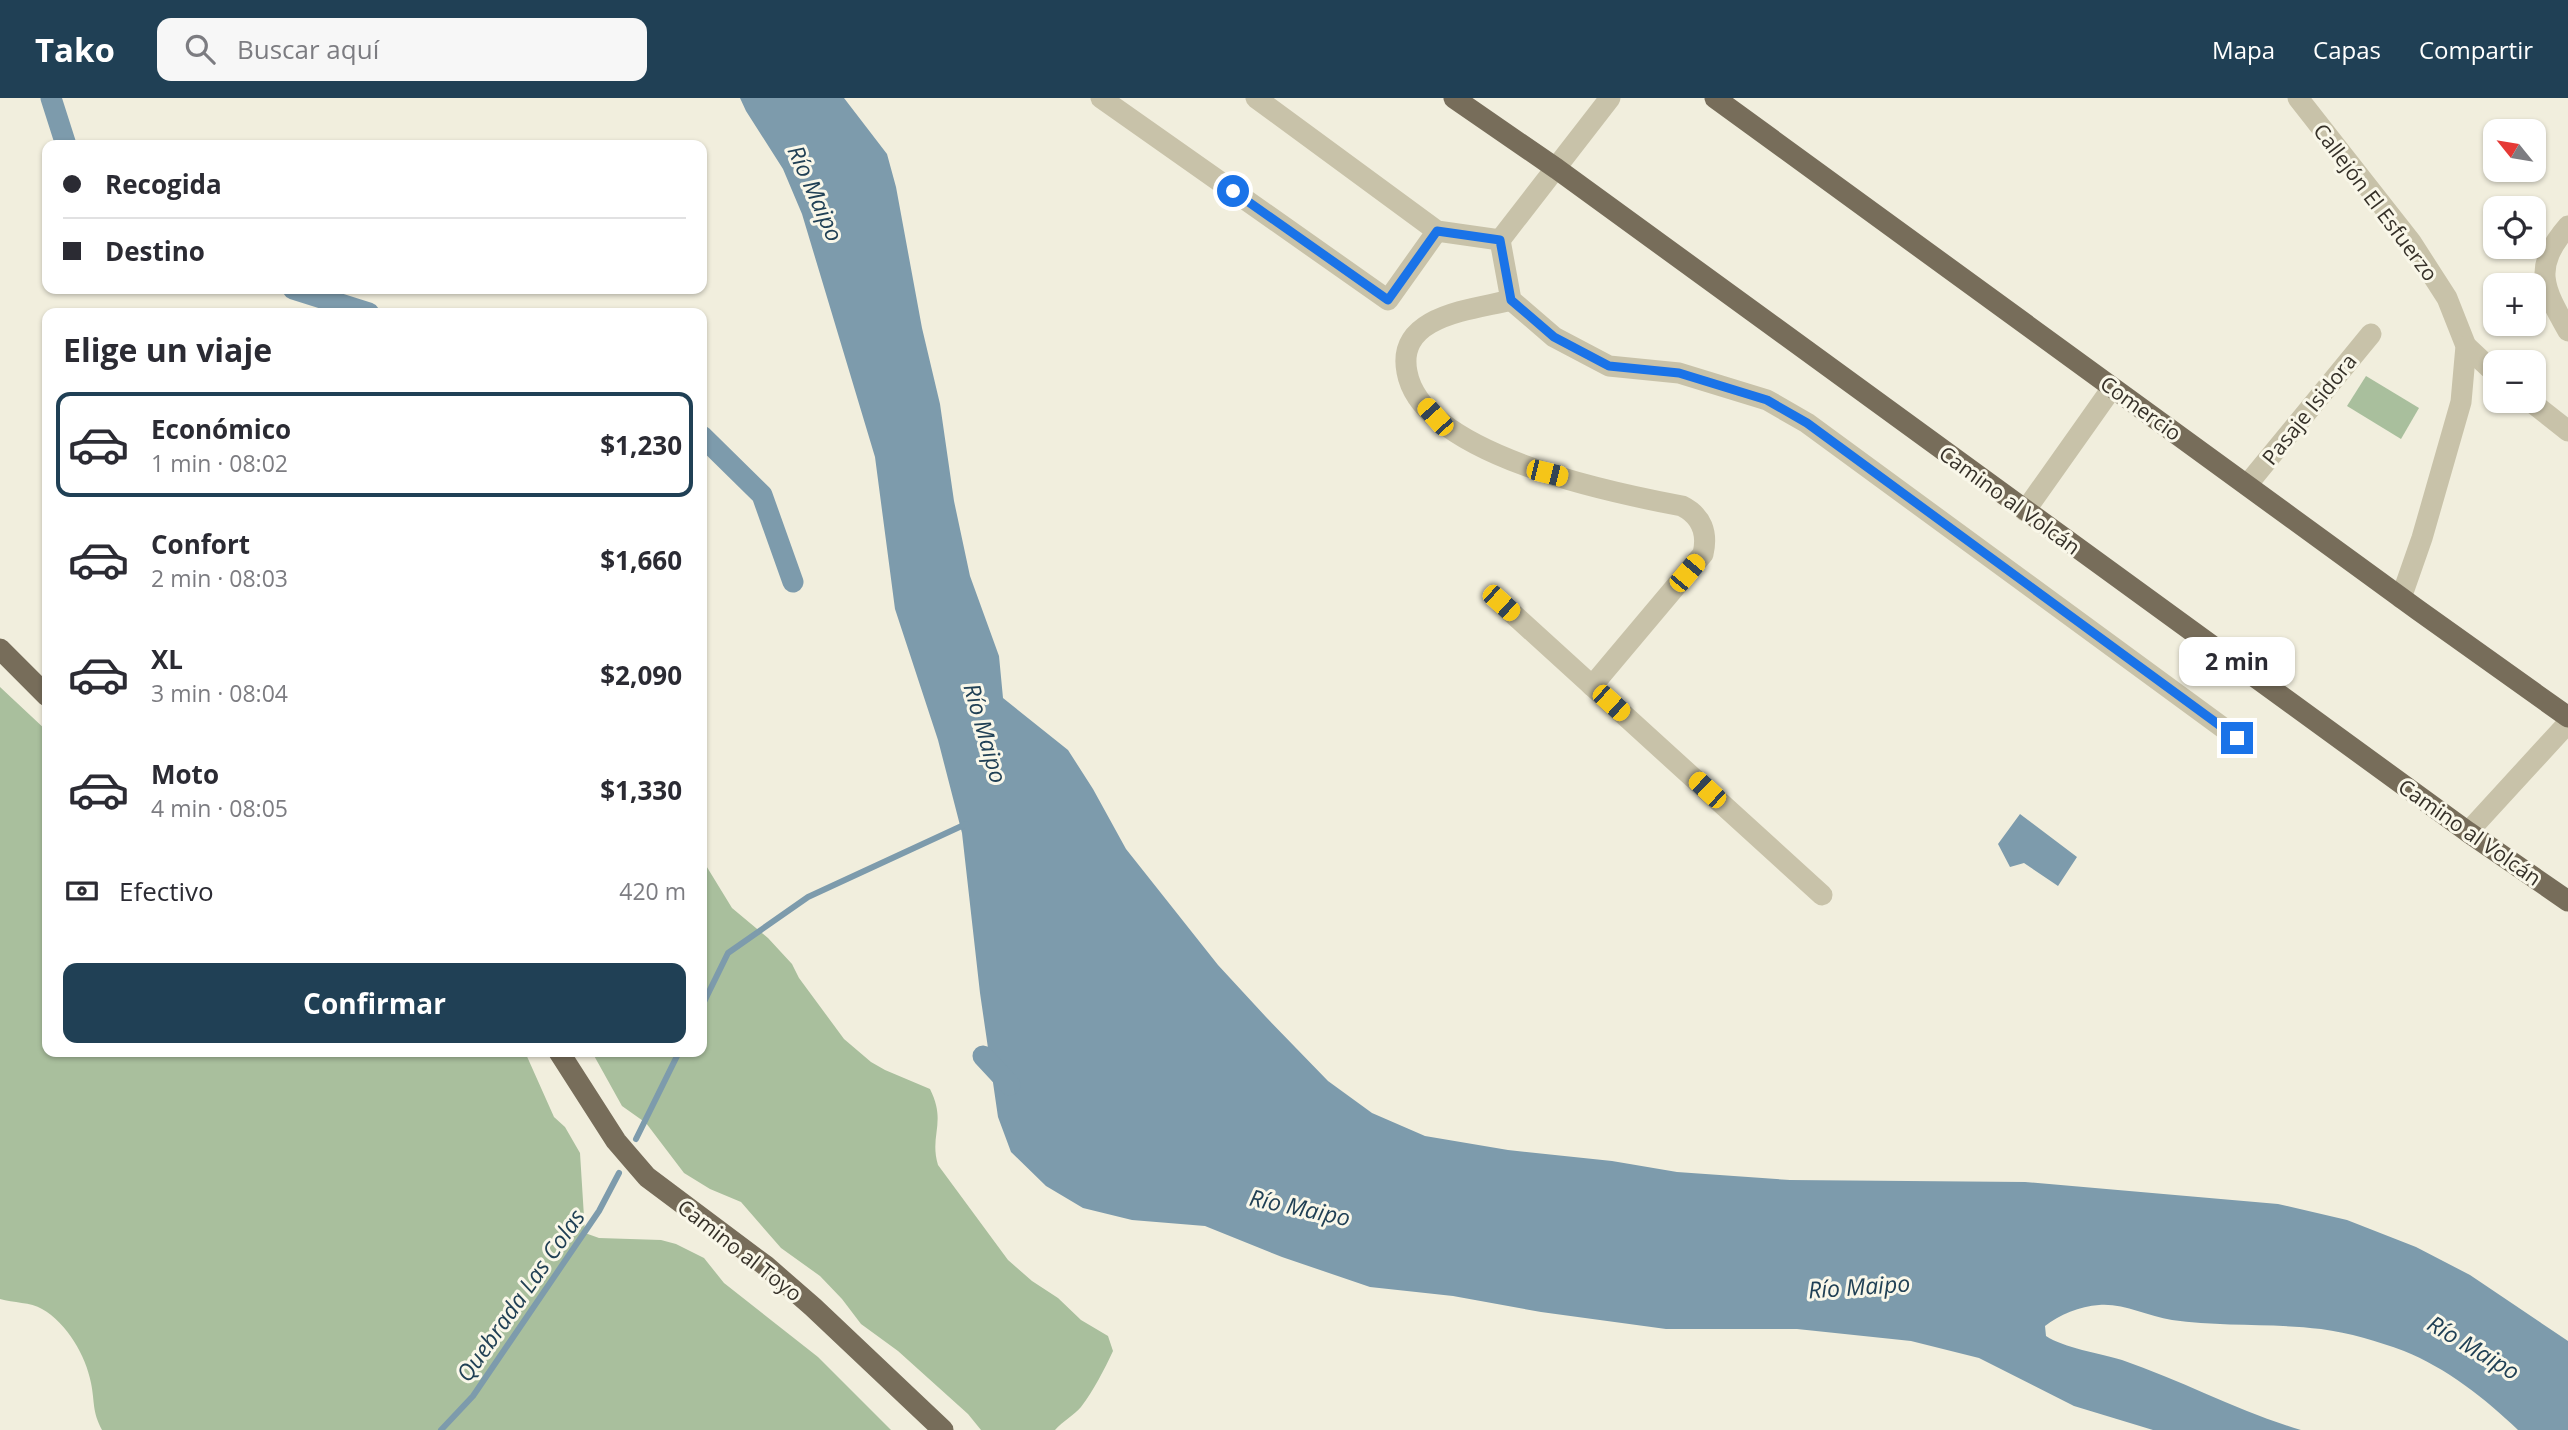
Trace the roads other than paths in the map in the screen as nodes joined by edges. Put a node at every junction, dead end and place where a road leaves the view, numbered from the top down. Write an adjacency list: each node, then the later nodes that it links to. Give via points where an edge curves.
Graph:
1 (1101, 98): 9 (street, via 1388,300)
2 (1256, 98): 9 (street)
3 (1454, 98): 7 (main road, Camino al Volcán)
4 (1610, 98): 7 (street)
5 (1715, 98): 16 (main road, Comercio)
6 (2298, 98): 14 (street, Callejón El Esfuerzo, via 2411,242 2446,298)
7 (1557, 169): 10 (street); 20 (main road, Camino al Volcán)
8 (2568, 226): 12 (street, via 2548,252 2543,276)
9 (1437, 231): 10 (street)
10 (1500, 240): 11 (street)
11 (1511, 300): 24 (street, via 1434,320 1416,334 1407,352 1406,371 1423,403 1450,428 1496,455 1547,473 1682,506 1698,517 1706,535 1703,554); 28 (street, via 1554,337 1609,366 1679,373 1767,400 1807,423)
12 (2568, 331)
13 (2371, 334): 19 (street, Pasaje Isidora)
14 (2466, 346): 15 (street, Callejón El Esfuerzo); 21 (street, Callejón El Esfuerzo, via 2461,402)
15 (2483, 362)
16 (2112, 388): 19 (main road, Comercio); 20 (street)
17 (2545, 413): 18 (street)
18 (2568, 431)
19 (2247, 485): 21 (main road, Comercio)
20 (2025, 511): 29 (main road, Camino al Volcán)
21 (2401, 598): 26 (main road, Comercio)
22 (1501, 603): 24 (street)
23 (0, 649): 25 (main road)
24 (1592, 686): 30 (street)
25 (42, 691)
26 (2568, 717)
27 (2568, 723): 29 (street)
28 (2237, 738)
29 (2468, 832): 31 (main road, Camino al Volcán)
30 (1822, 895)
31 (2568, 901)
32 (562, 1057): 33 (main road, Camino al Toyo, via 616,1141 647,1177 766,1266)
33 (943, 1430)

